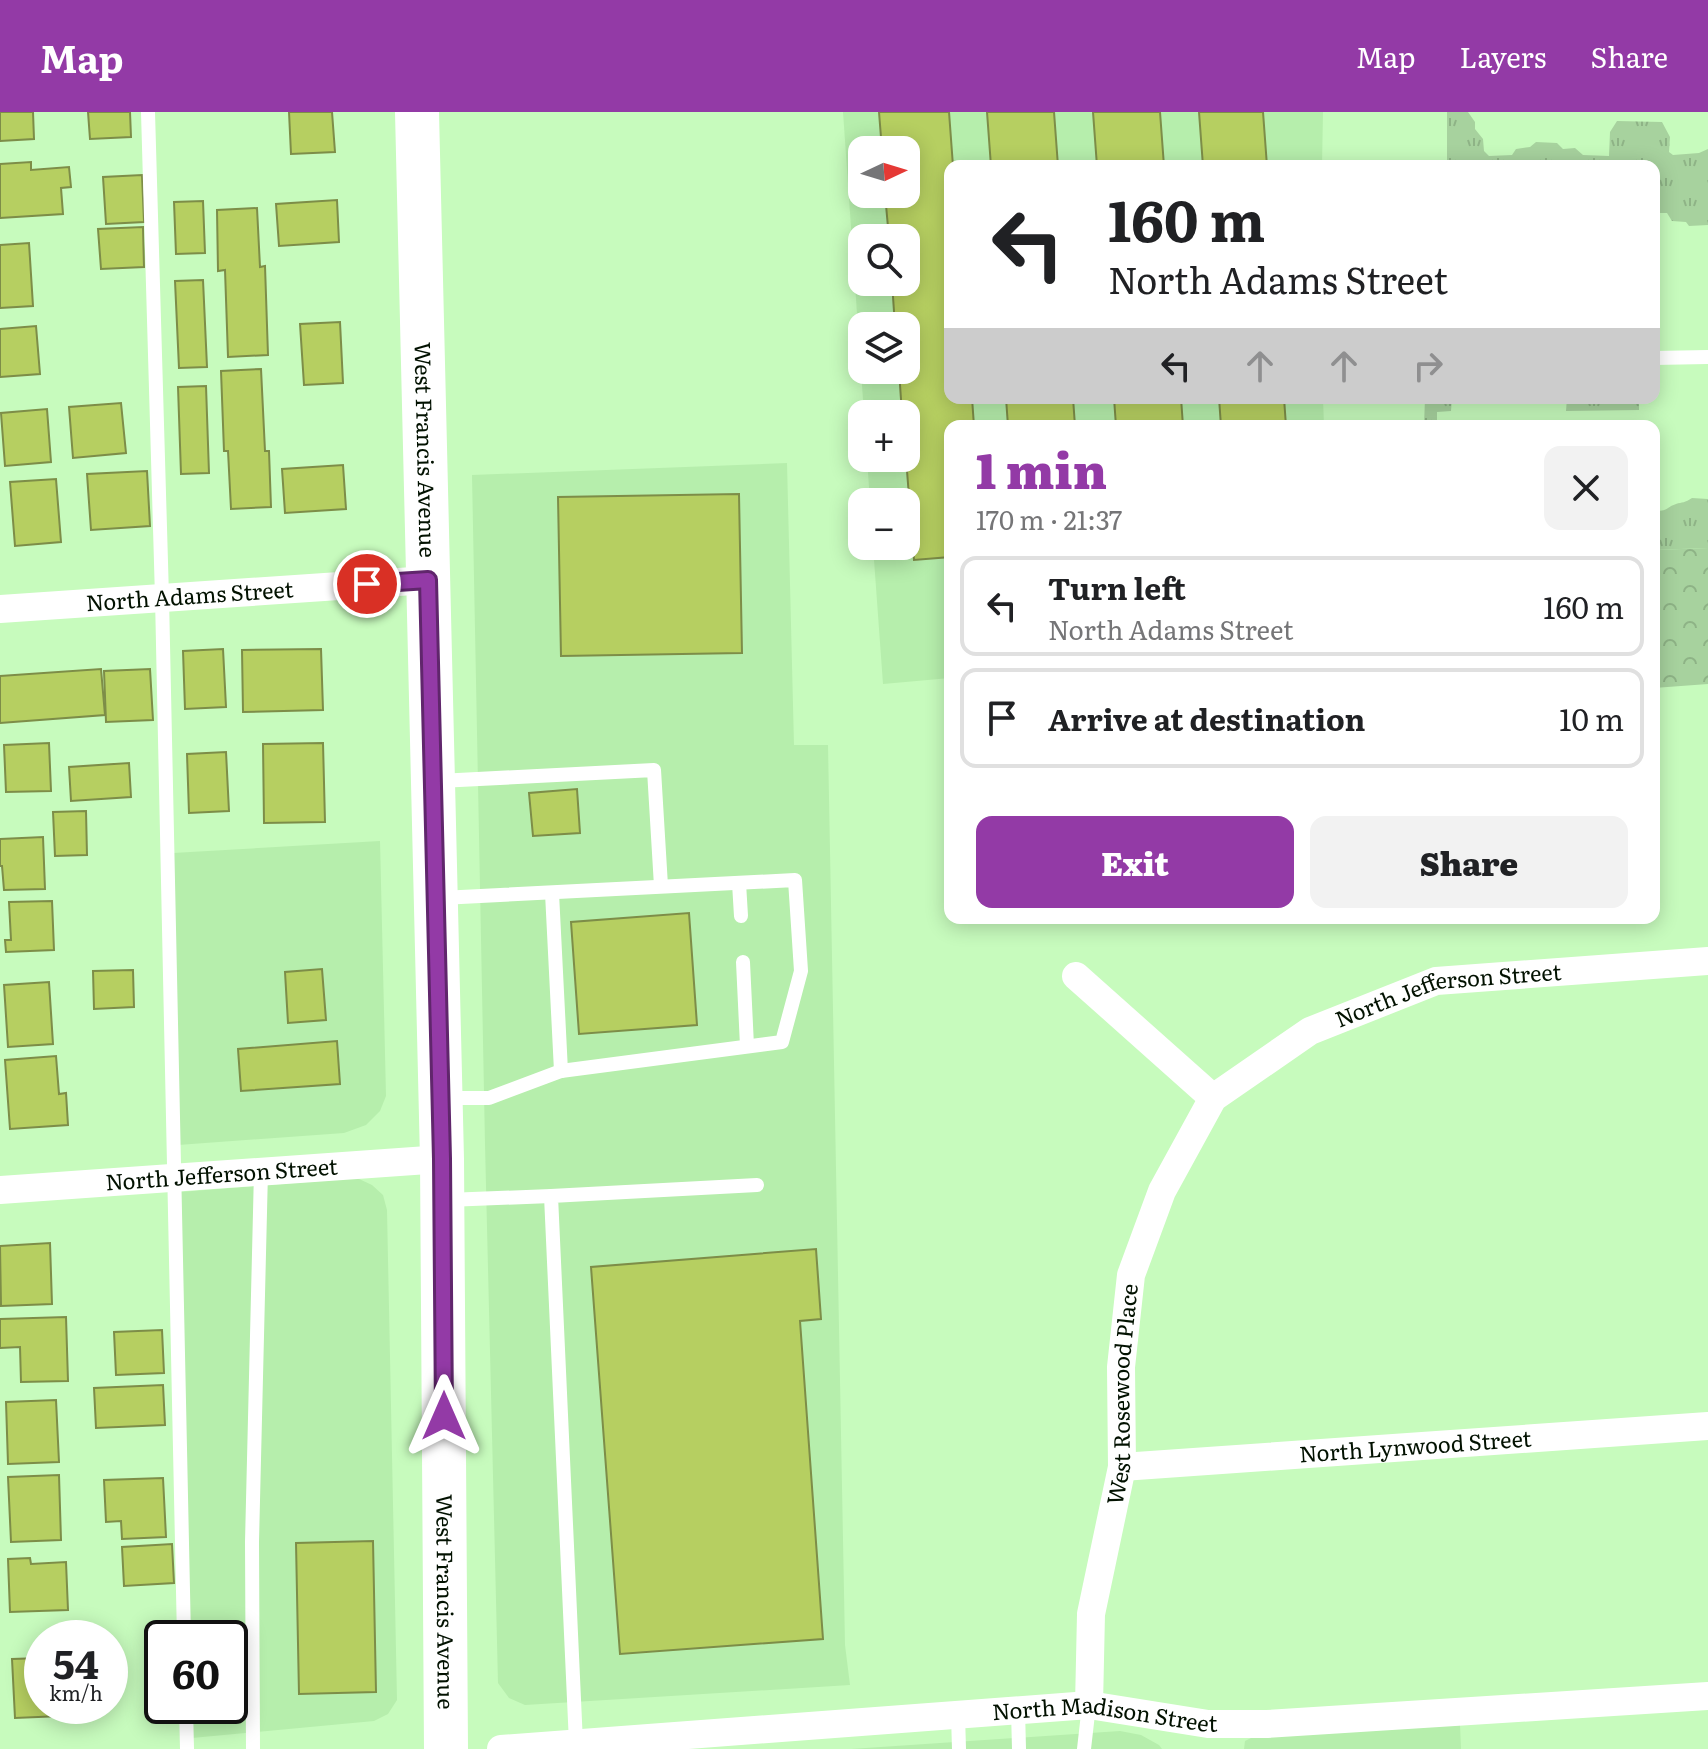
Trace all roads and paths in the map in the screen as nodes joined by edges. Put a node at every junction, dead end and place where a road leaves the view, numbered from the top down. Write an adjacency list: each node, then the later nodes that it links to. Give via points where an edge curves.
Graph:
1 (148, 112): 6 (lane)
2 (417, 112): 5 (main road, West Francis Avenue)
3 (1708, 357): 4 (lane)
4 (1660, 358)
5 (428, 580): 6 (street, North Adams Street); 8 (main road, West Francis Avenue)
6 (162, 597): 7 (street, North Adams Street); 22 (lane)
7 (0, 609)
8 (434, 781): 10 (lane, via 654,770); 12 (main road, West Francis Avenue)
9 (739, 883): 10 (lane); 13 (lane); 17 (lane, via 795,880 801,971 782,1042)
10 (661, 886): 11 (lane)
11 (552, 893): 12 (lane); 18 (lane)
12 (436, 899): 19 (main road, West Francis Avenue)
13 (741, 916)
14 (1708, 961): 20 (street, North Jefferson Street, via 1436,981 1310,1031)
15 (743, 962): 17 (lane)
16 (1076, 976): 20 (street)
17 (747, 1046): 18 (lane)
18 (561, 1071): 19 (lane, via 489,1098)
19 (440, 1098): 23 (main road, West Francis Avenue)
20 (1213, 1098): 28 (street, West Rosewood Place, via 1162,1191 1131,1275 1121,1367)
21 (261, 1171): 22 (street, North Jefferson Street); 23 (street, North Jefferson Street); 38 (lane)
22 (173, 1177): 25 (street, North Jefferson Street); 29 (lane)
23 (442, 1180): 26 (lane); 39 (main road, West Francis Avenue)
24 (757, 1185): 26 (lane)
25 (0, 1190)
26 (551, 1196): 36 (lane)
27 (1708, 1426): 28 (street, North Lynwood Street)
28 (1122, 1467): 31 (street, West Rosewood Place, via 1091,1614)
29 (184, 1620)
30 (1708, 1696): 35 (street, North Madison Street, via 1267,1724)
31 (1089, 1705): 32 (street, North Madison Street); 35 (street, North Madison Street); 43 (lane)
32 (1018, 1710): 33 (street, North Madison Street); 42 (lane)
33 (958, 1715): 36 (street, North Madison Street); 41 (lane)
34 (186, 1724): 37 (lane)
35 (1209, 1737)
36 (576, 1743): 40 (street, North Madison Street)
37 (187, 1749)
38 (253, 1749)
39 (446, 1749)
40 (501, 1749)
41 (959, 1749)
42 (1019, 1749)
43 (1084, 1749)

